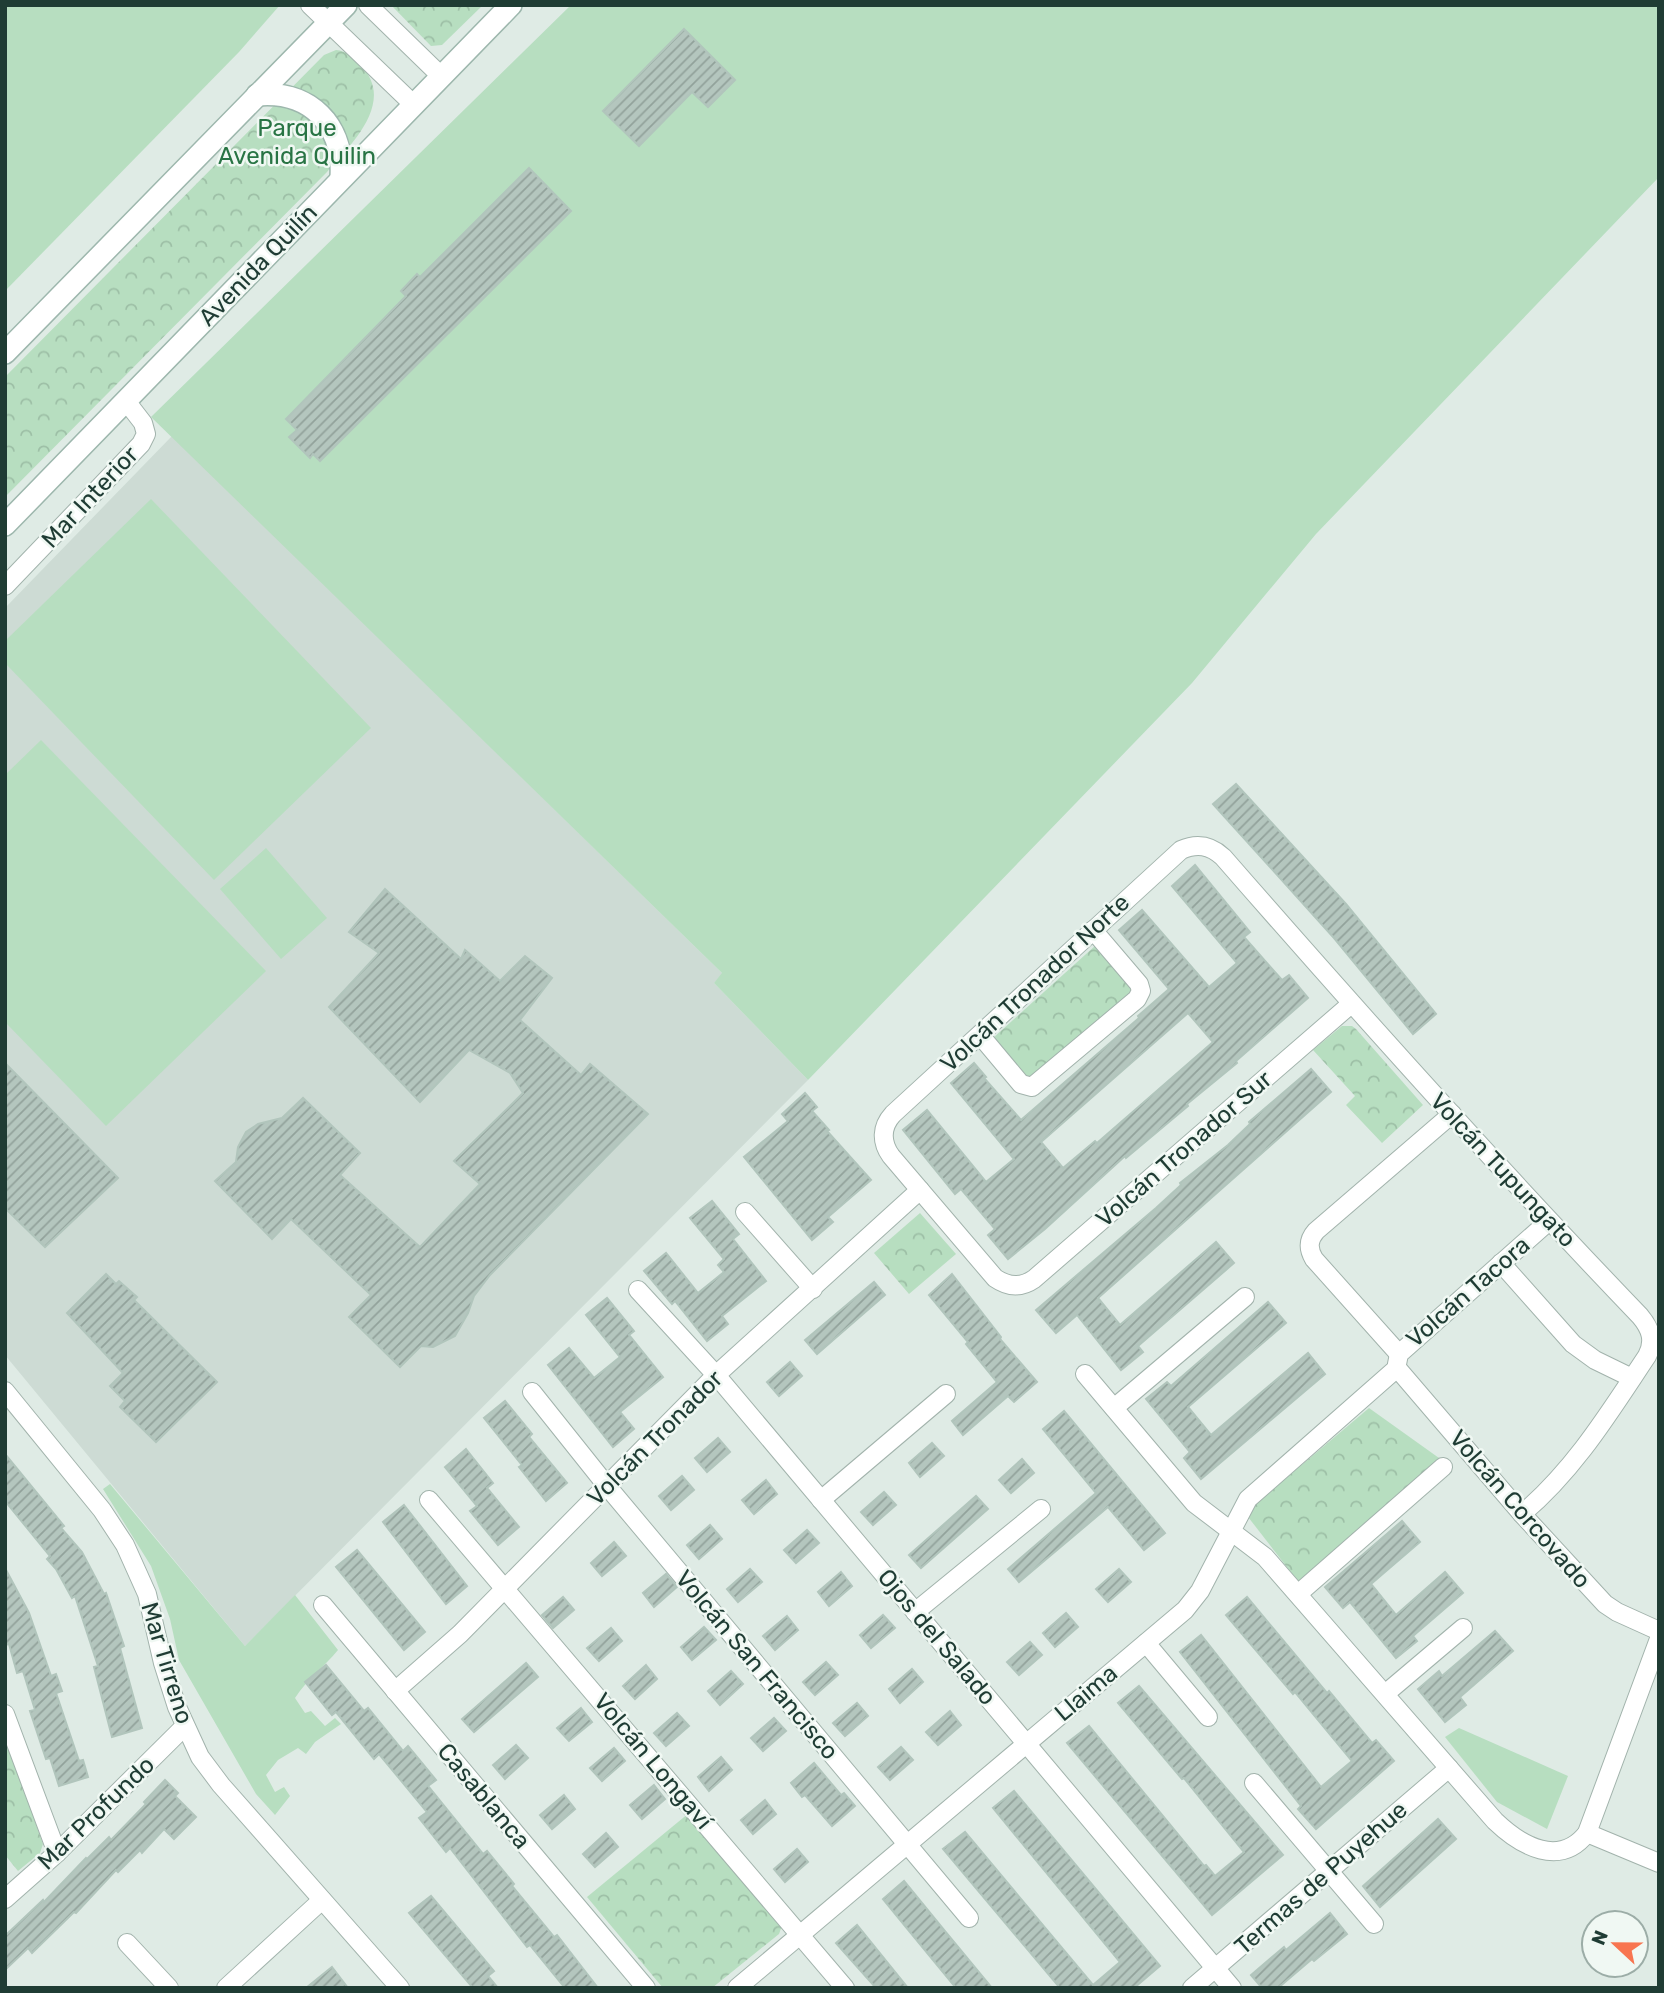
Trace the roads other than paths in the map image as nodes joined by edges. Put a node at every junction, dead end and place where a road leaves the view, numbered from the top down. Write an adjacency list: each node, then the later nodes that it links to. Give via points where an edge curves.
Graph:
1 (310, 5): 5 (street)
2 (346, 5): 5 (main road)
3 (369, 5): 6 (street)
4 (511, 5): 6 (main road, Avenida Quilín)
5 (329, 23): 7 (main road); 8 (street)
6 (441, 76): 8 (main road, Avenida Quilín)
7 (257, 95): 9 (main road, via 293,98 317,111 338,141); 10 (main road)
8 (413, 104): 9 (main road, Avenida Quilín)
9 (341, 177): 11 (main road, Avenida Quilín)
10 (5, 353)
11 (126, 401): 12 (main road, Avenida Quilín); 13 (street, Mar Interior, via 143,423 146,434 141,444)
12 (5, 525)
13 (5, 586)
14 (1199, 846): 15 (street, Volcán Tronador Norte, via 1181,850); 16 (street, Volcán Tupungato, via 1212,848 1223,857)
15 (1093, 930): 17 (street, Volcán Tronador Norte); 17 (street, via 1139,984 1137,999 1032,1087 1021,1084)
16 (1351, 1004): 18 (street, Volcán Tupungato); 19 (street, Volcán Tronador Sur, via 1024,1284 1000,1282 991,1274)
17 (980, 1035): 19 (street, Volcán Tronador Norte, via 884,1127 886,1149)
18 (1452, 1114): 21 (street, Volcán Tupungato); 26 (street, Volcán Corcovado, via 1316,1231 1309,1245 1314,1259)
19 (920, 1190): 23 (street, Volcán Tronador)
20 (745, 1212): 23 (street)
21 (1549, 1221): 22 (street, Volcán Tacora); 29 (street, Volcán Tupungato, via 1647,1324 1650,1350)
22 (1501, 1264): 26 (street, Volcán Tacora); 29 (street, via 1573,1344)
23 (813, 1289): 28 (street, Volcán Tronador)
24 (638, 1290): 28 (street, Ojos del Salado)
25 (1245, 1297): 33 (street)
26 (1398, 1361): 39 (street, Volcán Corcovado); 40 (street, Llaima, via 1256,1490)
27 (1085, 1374): 33 (street)
28 (716, 1375): 35 (street, Volcán Tronador); 37 (street, Ojos del Salado)
29 (1632, 1378): 39 (street, Volcán Tupungato, via 1567,1471)
30 (5, 1391): 53 (street, Mar Tirreno, via 125,1545 146,1594)
31 (532, 1392): 35 (street, Volcán San Francisco)
32 (946, 1394): 37 (street)
33 (1114, 1408): 40 (street, via 1194,1503)
34 (1443, 1468): 42 (street)
35 (607, 1486): 41 (street, Volcán Tronador); 58 (street, Volcán San Francisco)
36 (429, 1500): 41 (street, Volcán Longaví)
37 (821, 1500): 44 (street, Ojos del Salado)
38 (1041, 1509): 44 (street)
39 (1522, 1514): 46 (street, Volcán Corcovado, via 1605,1604)
40 (1231, 1531): 42 (street, via 1265,1556); 48 (street, Llaima, via 1194,1601)
41 (507, 1588): 49 (street, Volcán Tronador); 66 (street, Volcán Longaví)
42 (1298, 1594): 50 (street)
43 (323, 1605): 49 (street, Casablanca)
44 (915, 1612): 54 (street, Ojos del Salado)
45 (1462, 1628): 50 (street)
46 (1659, 1631)
47 (1659, 1639): 57 (street)
48 (1146, 1643): 52 (street); 54 (street, Llaima)
49 (395, 1691): 72 (street, Casablanca)
50 (1385, 1694): 55 (street)
51 (5, 1714): 59 (street)
52 (1208, 1717)
53 (185, 1726): 59 (street, Mar Profundo); 63 (street, Mar Tirreno, via 210,1772)
54 (1027, 1744): 58 (street, Llaima); 68 (street, Ojos del Salado)
55 (1449, 1768): 57 (street, via 1495,1821 1541,1850 1567,1850); 61 (street, Termas de Puyehue)
56 (1254, 1783): 61 (street)
57 (1587, 1833): 60 (street)
58 (907, 1845): 64 (street, Volcán San Francisco); 66 (street, Llaima)
59 (57, 1853): 62 (street, Mar Profundo)
60 (1659, 1863)
61 (1328, 1871): 65 (street); 68 (street, Termas de Puyehue)
62 (5, 1899)
63 (322, 1900): 70 (street); 71 (street, Mar Tirreno)
64 (969, 1918)
65 (1374, 1924)
66 (800, 1935): 73 (street, Llaima); 74 (street, Volcán Longaví)
67 (127, 1943): 69 (street)
68 (1215, 1968): 75 (street, Termas de Puyehue); 76 (street, Ojos del Salado)
69 (169, 1988)
70 (226, 1988)
71 (400, 1988)
72 (646, 1988)
73 (737, 1988)
74 (845, 1988)
75 (1192, 1988)
76 (1232, 1988)

